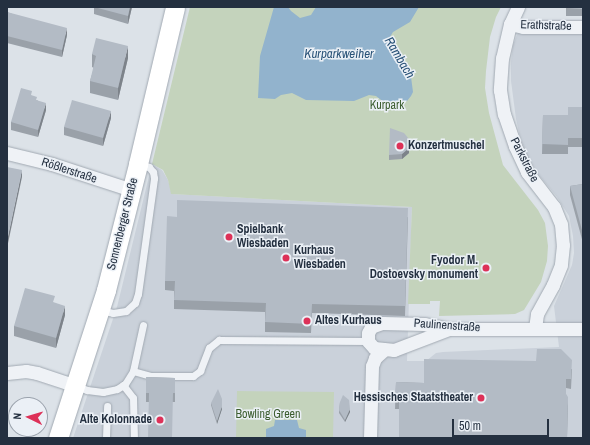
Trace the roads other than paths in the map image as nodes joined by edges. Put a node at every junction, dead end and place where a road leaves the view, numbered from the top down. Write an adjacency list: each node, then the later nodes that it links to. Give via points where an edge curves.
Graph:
1 (175, 7): 6 (main road, Sonnenberger Straße)
2 (518, 7): 3 (street, Parkstraße)
3 (510, 24): 4 (street, Erathstraße, via 523,27); 11 (street, Parkstraße, via 505,41 500,90 504,114 527,172 554,207 561,224 563,245 560,265 553,285 537,314)
4 (583, 27)
5 (7, 153): 7 (street, Rößlerstraße, via 52,164)
6 (138, 164): 7 (main road, Sonnenberger Straße); 8 (lane, via 149,168 154,178 138,294 135,303 126,311 113,313)
7 (132, 190): 8 (main road, Sonnenberger Straße)
8 (100, 310): 18 (main road, Sonnenberger Straße)
9 (143, 325): 15 (lane)
10 (449, 329): 11 (street, Paulinenstraße); 13 (street, Paulinenstraße, via 424,324 378,324 370,330); 14 (street, via 402,348)
11 (535, 329): 12 (street, Paulinenstraße)
12 (583, 329)
13 (368, 341): 14 (street, via 371,346); 15 (lane, via 219,340 211,346 200,371 193,376 150,376)
14 (384, 350): 23 (street, via 375,358 372,366)
15 (133, 371): 17 (lane)
16 (7, 373): 18 (street, via 37,373)
17 (123, 385): 18 (lane, via 103,392); 22 (lane, via 133,398)
18 (76, 386): 20 (main road, Sonnenberger Straße)
19 (107, 406): 21 (lane)
20 (58, 438)
21 (106, 438)
22 (134, 438)
23 (370, 438)

